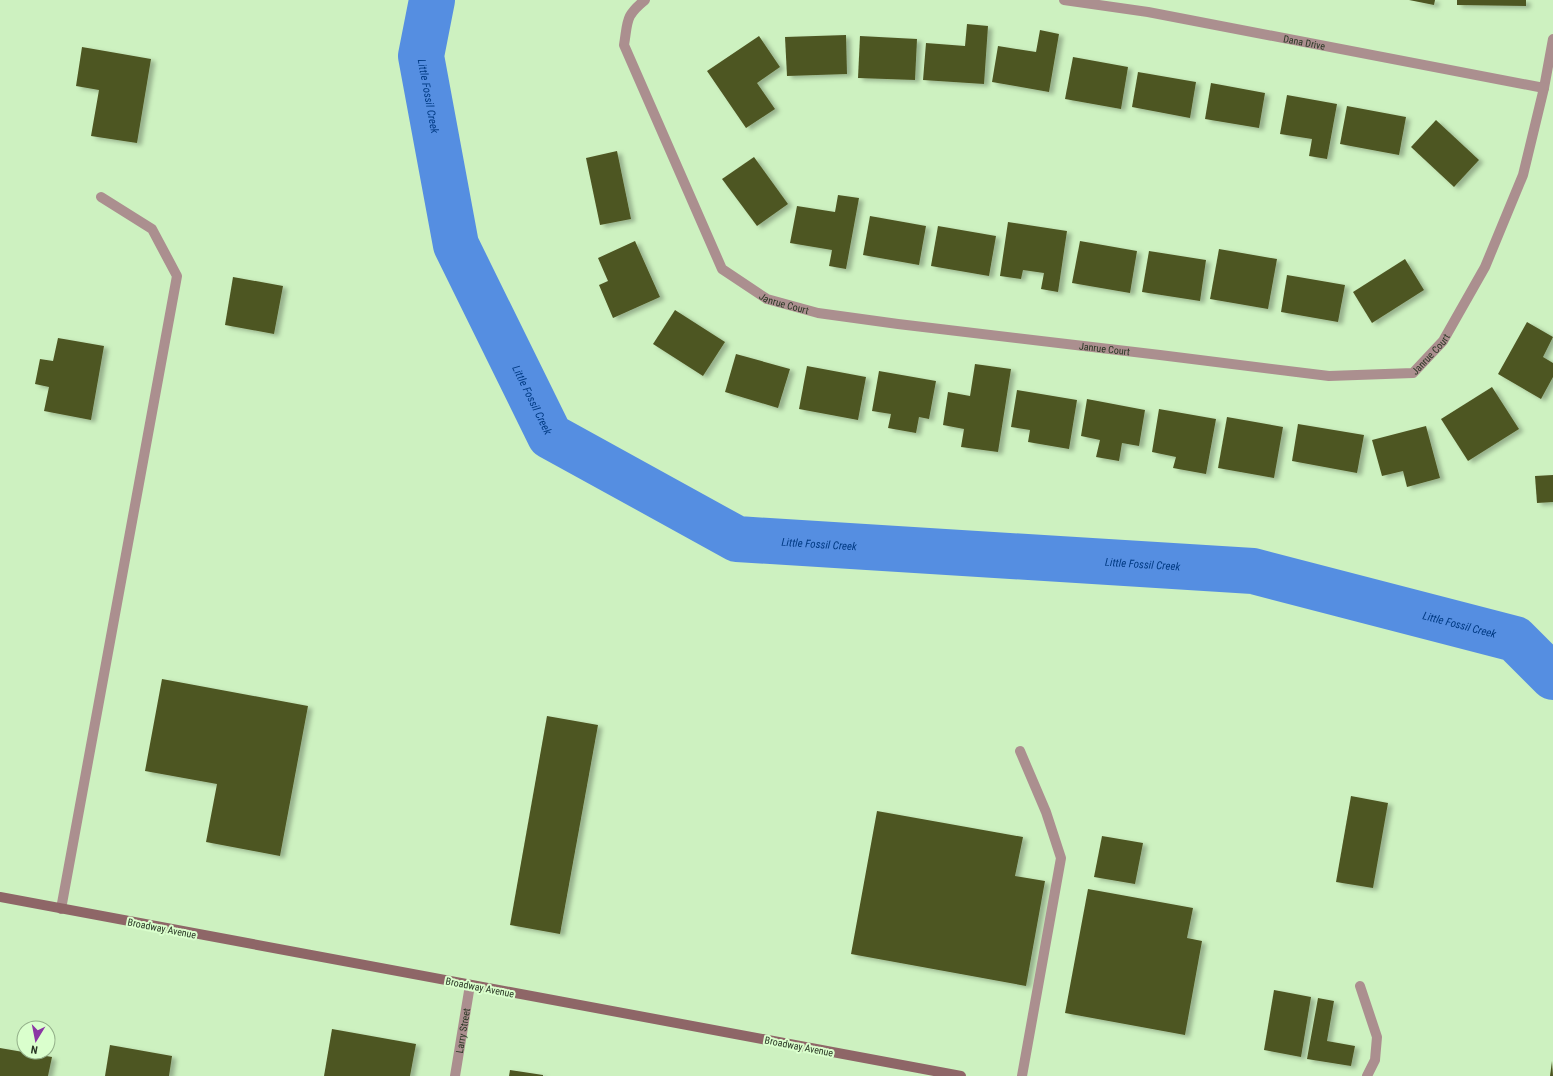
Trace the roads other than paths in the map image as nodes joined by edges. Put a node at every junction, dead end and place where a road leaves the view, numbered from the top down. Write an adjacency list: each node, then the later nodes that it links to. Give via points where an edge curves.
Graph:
1 (645, 0): 4 (street, Janrue Court, via 628,17 624,45 722,269 768,299 818,313 1330,376 1413,373 1443,341 1485,267 1523,175)
2 (1064, 0): 4 (street, Dana Drive, via 1148,12)
3 (1553, 39): 4 (street, Janrue Court)
4 (1544, 88)
5 (102, 197): 8 (street, via 152,229 177,276)
6 (1020, 751): 13 (street, via 1046,812 1061,858)
7 (0, 897): 8 (main road, Broadway Avenue)
8 (61, 909): 9 (main road, Broadway Avenue)
9 (470, 985): 11 (street, Larry Street); 12 (main road, Broadway Avenue)
10 (1360, 986): 14 (street, via 1377,1037 1375,1060)
11 (455, 1076)
12 (961, 1076)
13 (1022, 1076)
14 (1367, 1076)

